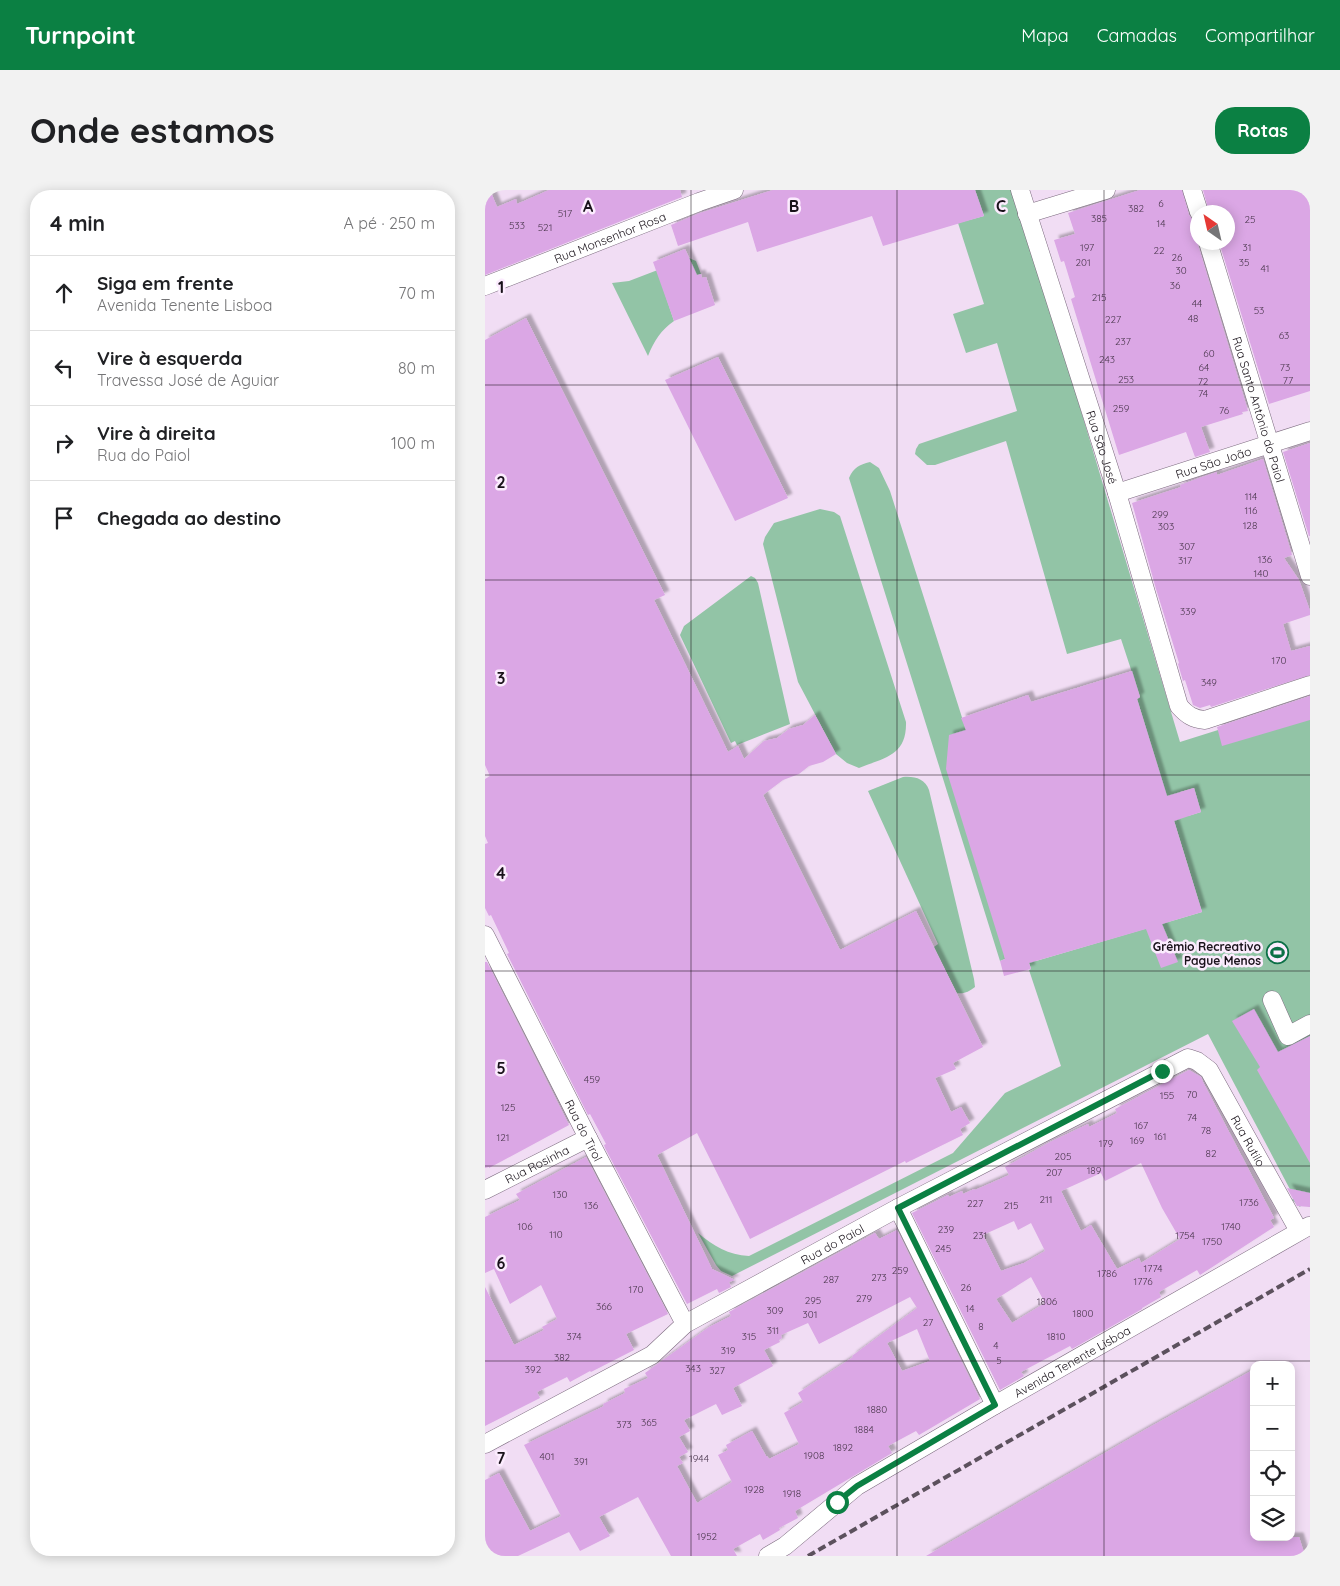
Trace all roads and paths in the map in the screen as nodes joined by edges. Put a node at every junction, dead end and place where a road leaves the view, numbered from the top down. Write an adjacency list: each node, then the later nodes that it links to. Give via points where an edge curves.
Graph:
1 (734, 190): 5 (street, Rua Monsenhor Rosa)
2 (1020, 190): 7 (street, Rua São José)
3 (1106, 190): 7 (street)
4 (1192, 190): 6 (street)
5 (697, 196): 9 (street, Rua Monsenhor Rosa)
6 (1197, 205)
7 (1027, 214): 12 (street, Rua São José)
8 (1210, 250): 11 (street, Rua Santo Antônio do Paiol)
9 (485, 286)
10 (1310, 431): 11 (street, Rua São João)
11 (1269, 444): 12 (street, Rua São João); 13 (street, Rua Santo Antônio do Paiol)
12 (1117, 493): 14 (street, Rua São José, via 1179,706 1185,714 1205,720)
13 (1310, 576)
14 (1310, 685)
15 (487, 943): 19 (street, Rua do Tirol)
16 (1272, 1000): 17 (street, via 1288,1036)
17 (1310, 1024)
18 (1188, 1058): 21 (street, Rua do Paiol); 22 (street, Rua Rutilo, via 1209,1070)
19 (588, 1138): 20 (street, Rua Rosinha); 23 (street, Rua do Tirol)
20 (485, 1190)
21 (898, 1208): 23 (street, Rua do Paiol); 24 (street)
22 (1305, 1228): 24 (street, Avenida Tenente Lisboa)
23 (685, 1324): 25 (street, Rua do Paiol, via 652,1355)
24 (995, 1405): 26 (street, Avenida Tenente Lisboa, via 857,1486 785,1546)
25 (485, 1444)
26 (768, 1556)

